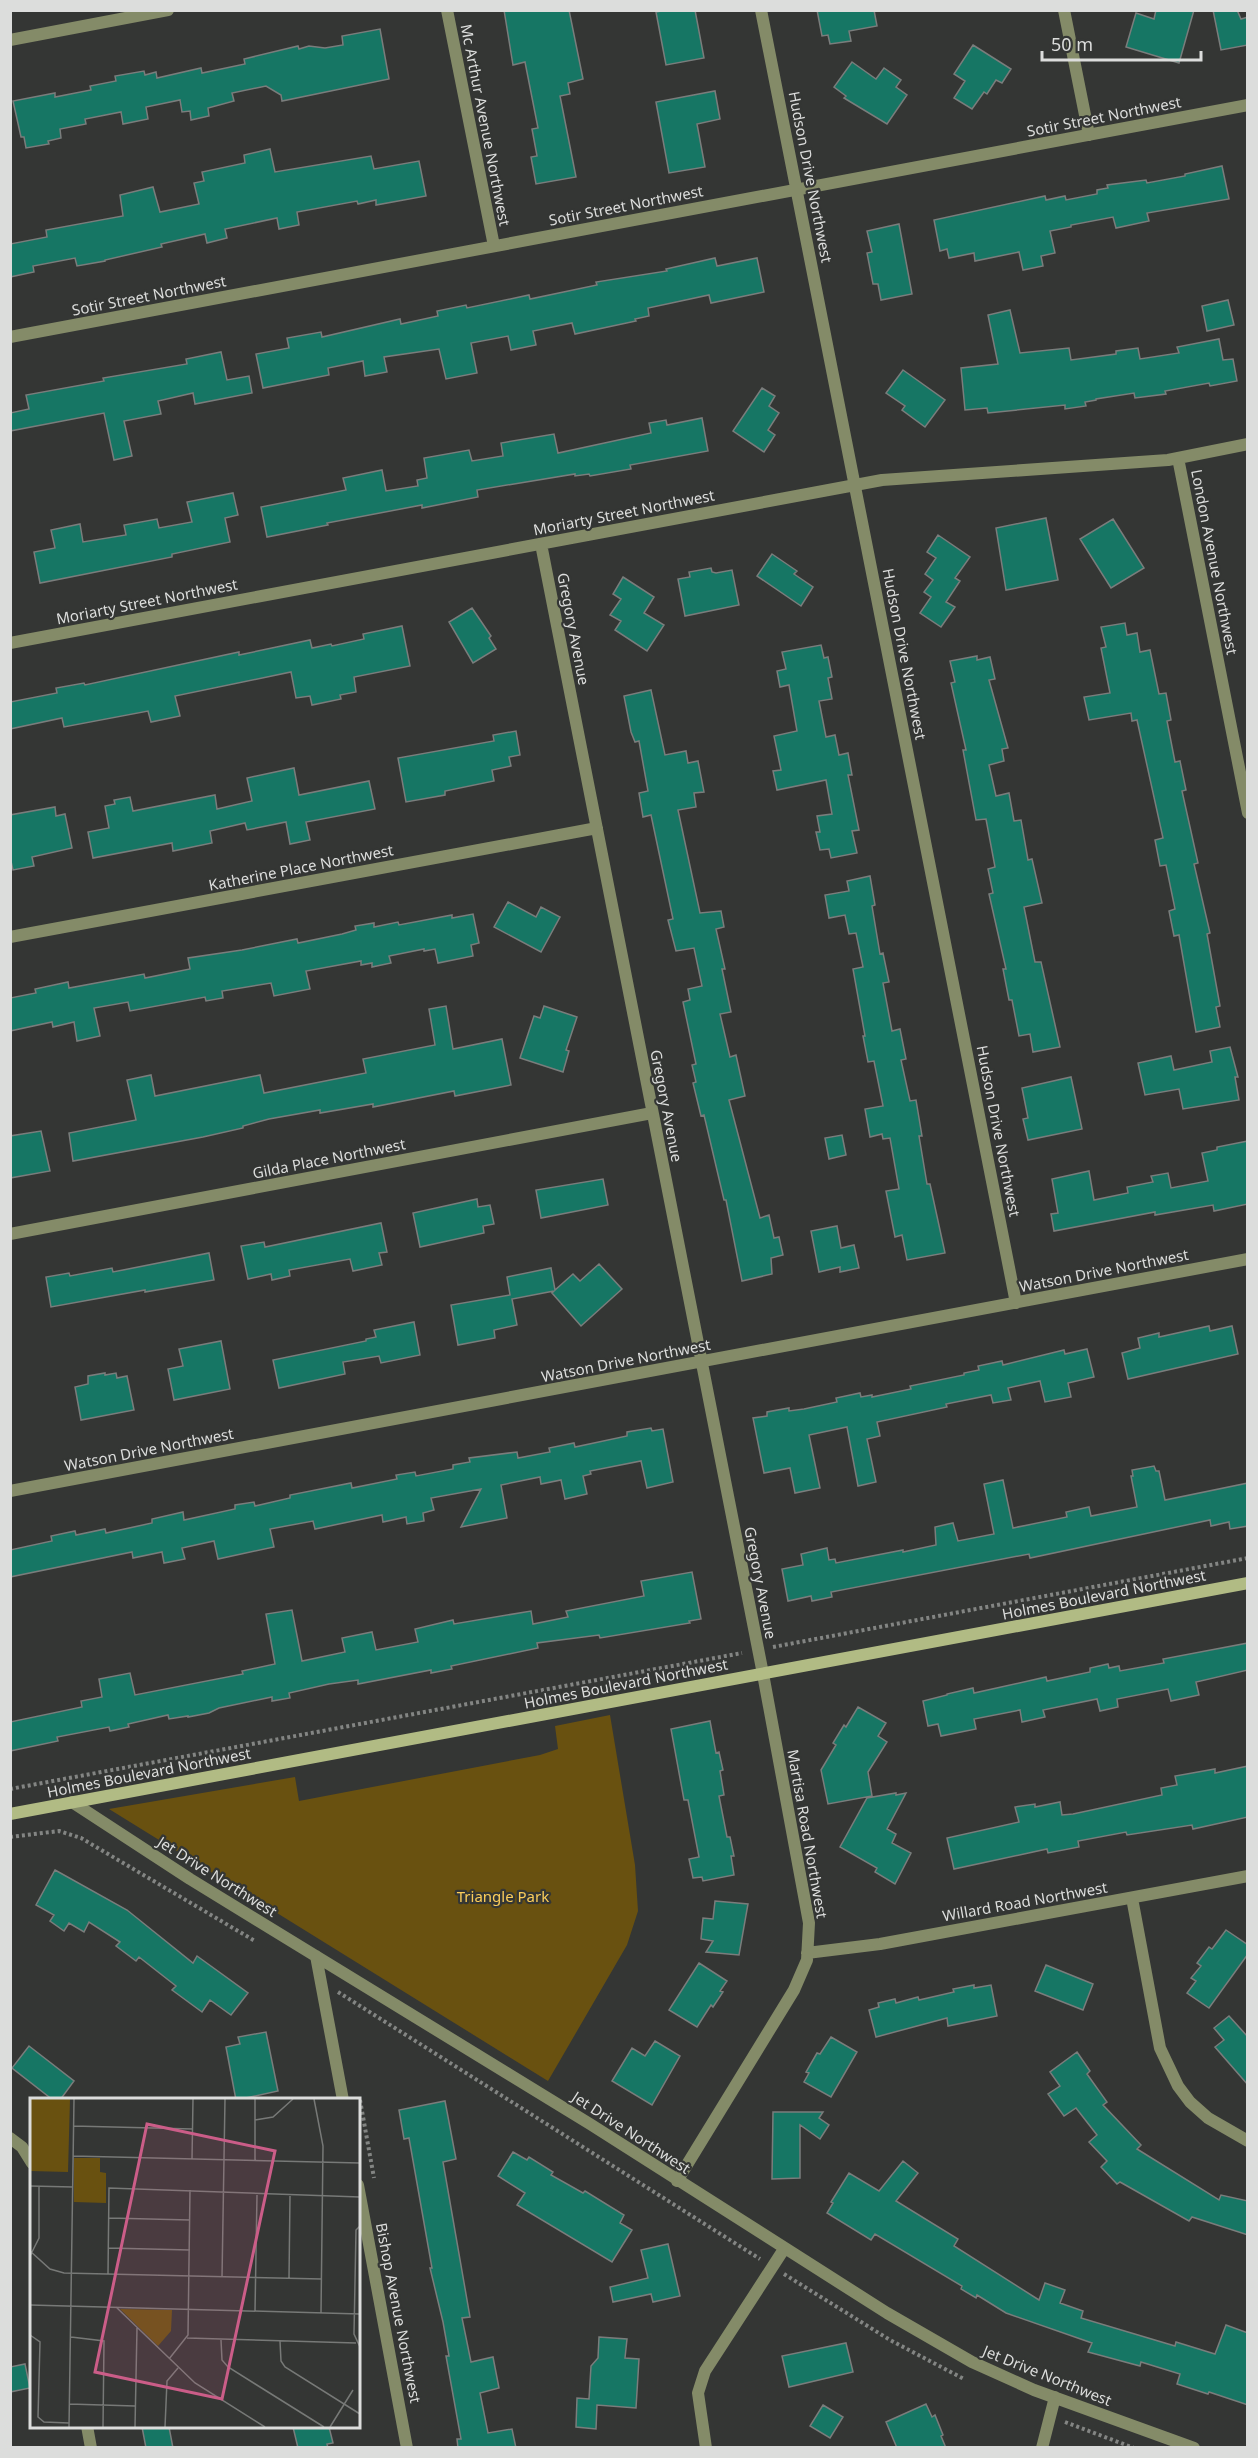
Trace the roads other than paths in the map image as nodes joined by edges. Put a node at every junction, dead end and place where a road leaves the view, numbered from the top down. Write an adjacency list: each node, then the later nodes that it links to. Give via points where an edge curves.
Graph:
1 (168, 10): 5 (street)
2 (447, 10): 9 (street, Mc Arthur Avenue Northwest)
3 (761, 10): 8 (street, Hudson Drive Northwest)
4 (1064, 10): 7 (street)
5 (10, 40)
6 (1248, 105): 7 (street, Sotir Street Northwest)
7 (1089, 135): 8 (street, Sotir Street Northwest)
8 (797, 189): 9 (street, Sotir Street Northwest); 13 (street, Hudson Drive Northwest)
9 (494, 246): 10 (street, Sotir Street Northwest)
10 (10, 337)
11 (1248, 444): 12 (street, Moriarty Street Northwest)
12 (1178, 458): 13 (street, Moriarty Street Northwest); 16 (street, London Avenue Northwest)
13 (856, 485): 14 (street, Moriarty Street Northwest); 22 (street, Hudson Drive Northwest)
14 (541, 544): 15 (street, Moriarty Street Northwest); 17 (street, Gregory Avenue)
15 (10, 643)
16 (1248, 813)
17 (597, 828): 18 (street, Katherine Place Northwest); 19 (street, Gregory Avenue)
18 (10, 937)
19 (652, 1113): 20 (street, Gilda Place Northwest); 23 (street, Gregory Avenue)
20 (10, 1234)
21 (1248, 1260): 22 (street, Watson Drive Northwest)
22 (1017, 1303): 23 (street, Watson Drive Northwest)
23 (702, 1362): 24 (street, Watson Drive Northwest); 26 (street, Gregory Avenue)
24 (10, 1491)
25 (1248, 1583): 26 (street, Holmes Boulevard Northwest)
26 (763, 1674): 27 (street, Holmes Boulevard Northwest); 31 (street, Martisa Road Northwest, via 806,1899)
27 (72, 1803): 28 (street, Holmes Boulevard Northwest); 32 (street, Jet Drive Northwest)
28 (10, 1814)
29 (1248, 1876): 30 (street, Willard Road Northwest)
30 (1132, 1898): 31 (street, Willard Road Northwest, via 880,1944); 35 (street, via 1164,2058 1190,2102 1208,2118)
31 (807, 1953): 37 (street, Martisa Road Northwest, via 794,1990)
32 (316, 1956): 33 (street); 37 (street, Jet Drive Northwest)
33 (343, 2098)
34 (10, 2138): 36 (street)
35 (1248, 2141)
36 (30, 2160)
37 (677, 2181): 39 (street, Jet Drive Northwest)
38 (360, 2196): 43 (street, Bishop Avenue Northwest)
39 (784, 2249): 40 (street, Jet Drive Northwest, via 972,2361); 44 (street, via 705,2371 698,2393)
40 (1055, 2397): 45 (street); 46 (street, Jet Drive Northwest)
41 (87, 2428): 42 (street)
42 (91, 2448)
43 (407, 2448)
44 (706, 2448)
45 (1042, 2448)
46 (1194, 2448)

